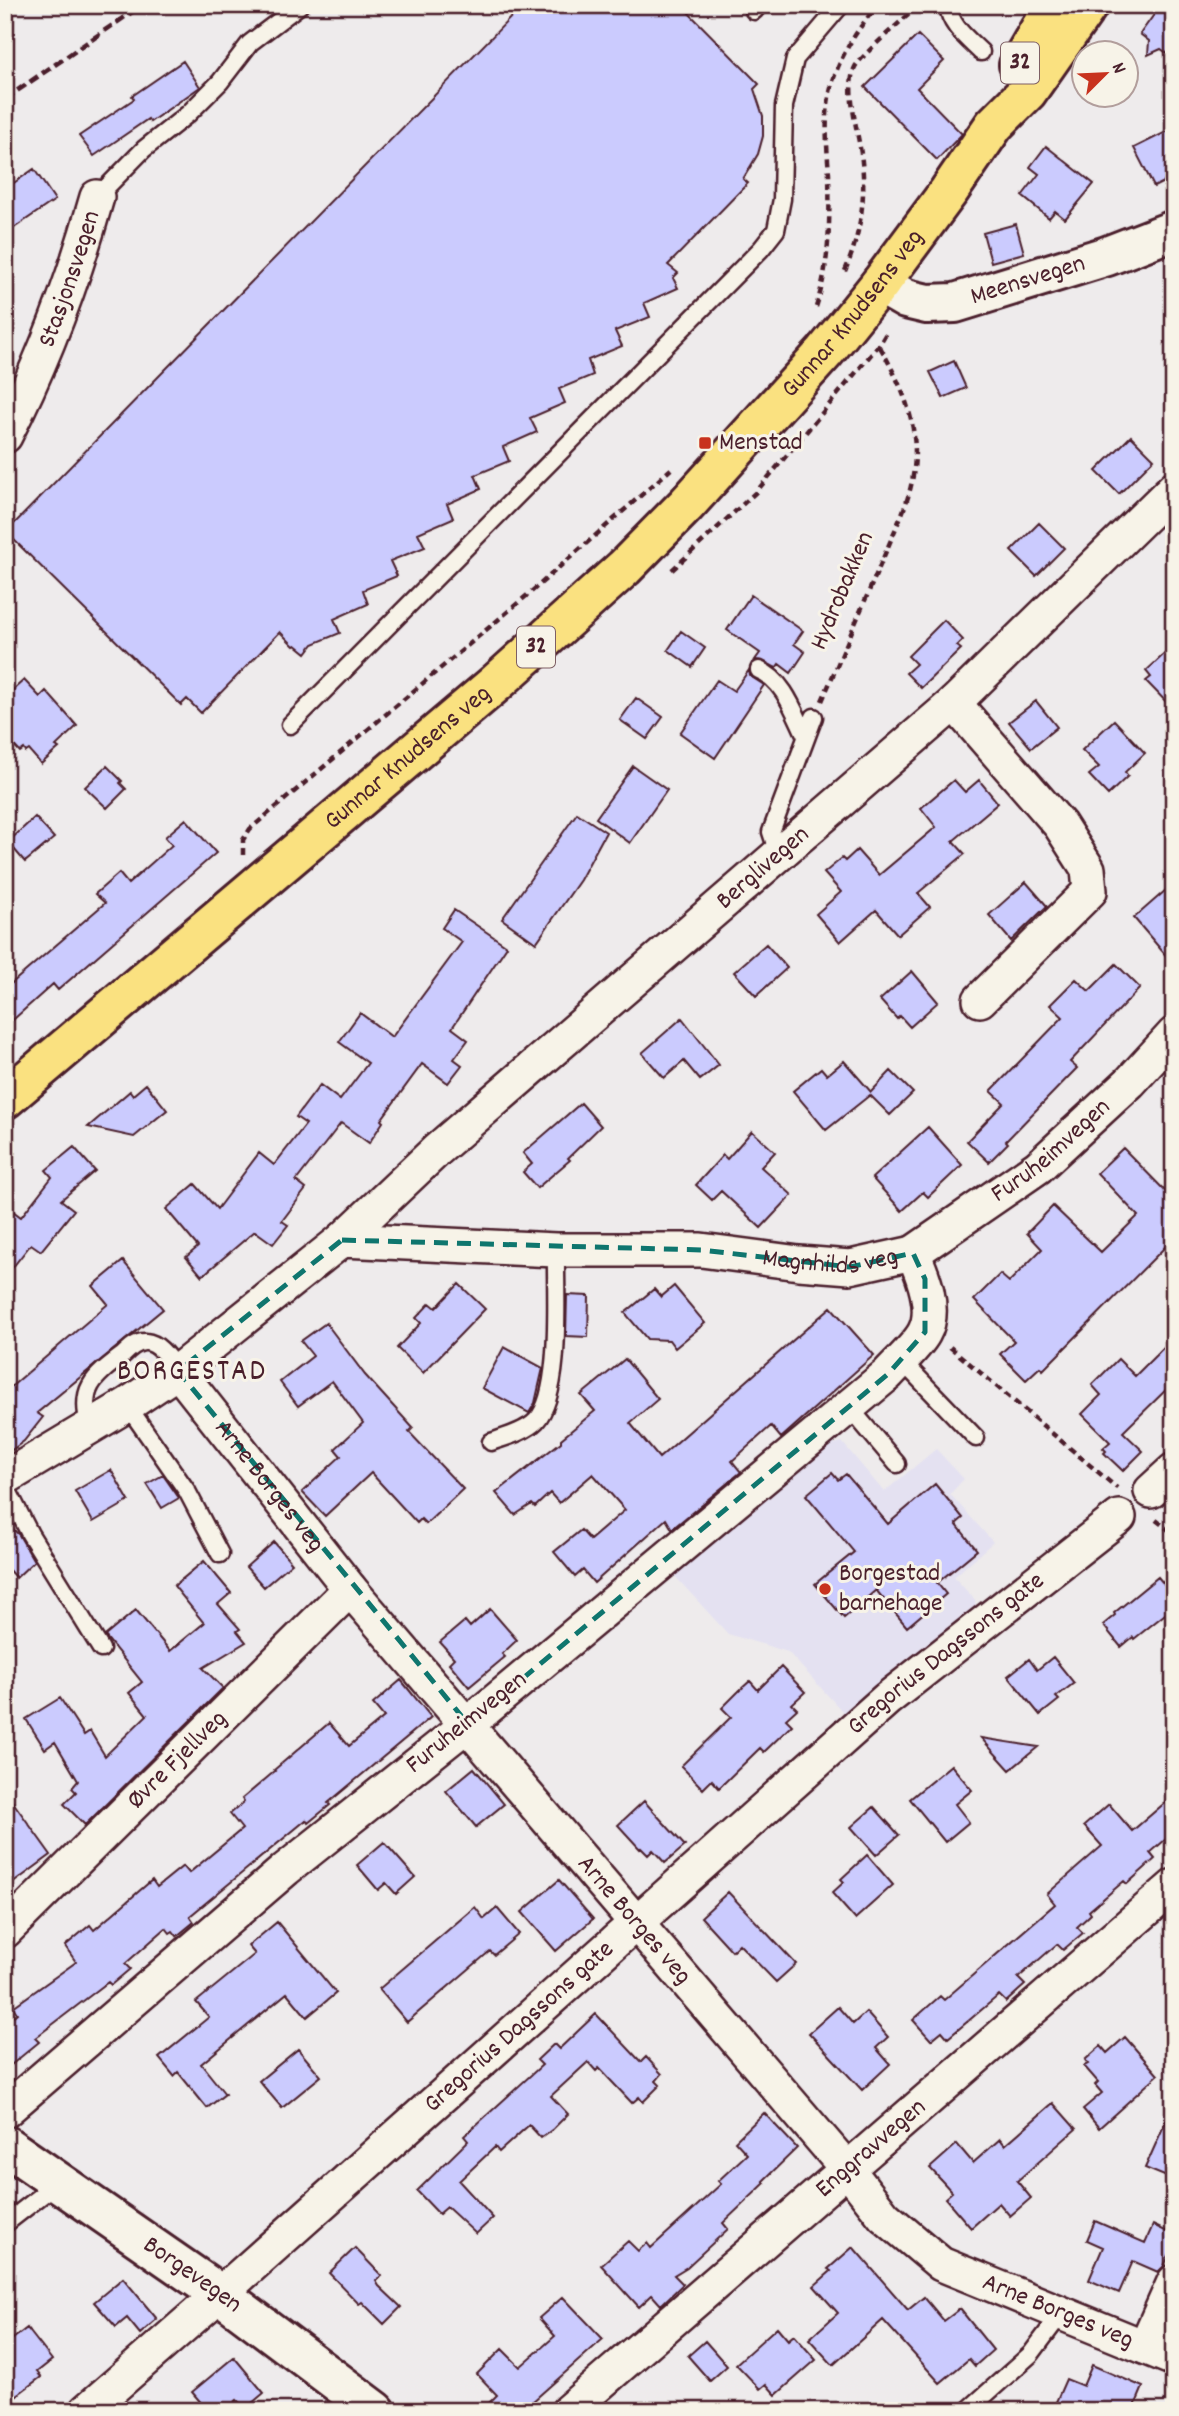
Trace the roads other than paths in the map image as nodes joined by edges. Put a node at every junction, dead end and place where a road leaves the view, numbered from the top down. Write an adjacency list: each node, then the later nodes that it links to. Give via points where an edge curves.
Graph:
1 (300, 5): 8 (lane, via 250,43 220,82)
2 (841, 5): 16 (lane, via 795,59 783,106 782,199 776,230)
3 (948, 5): 6 (lane, via 960,32)
4 (1054, 5): 7 (main road, Gunnar Knudsens veg / 32, via 1007,85)
5 (1088, 5): 7 (main road, Gunnar Knudsens veg / 32, via 1027,92)
6 (981, 52)
7 (994, 125): 10 (main road, Gunnar Knudsens veg / 32)
8 (97, 197): 11 (street, Stasjonsvegen, via 78,264)
9 (1174, 230): 10 (street, Meensvegen, via 956,303 916,302)
10 (880, 284): 21 (main road, Gunnar Knudsens veg / 32, via 819,326 686,505 624,568 495,684)
11 (5, 436)
12 (1174, 488): 14 (street, Berglivegen)
13 (759, 670): 17 (lane, via 786,695)
14 (954, 703): 18 (street, Berglivegen); 19 (street, via 1060,825 1088,869 1090,891)
15 (814, 717): 17 (lane)
16 (290, 725)
17 (806, 736): 18 (lane, via 771,832)
18 (778, 853): 22 (street, Berglivegen, via 437,1150)
19 (980, 1000)
20 (1174, 1034): 24 (street, Furuheimvegen, via 1130,1082 1038,1167)
21 (5, 1099)
22 (342, 1240): 23 (street, Magnhilds veg); 27 (street)
23 (556, 1250): 24 (street, Magnhilds veg, via 701,1250 850,1267); 32 (lane, via 552,1385 537,1420)
24 (913, 1253): 25 (street, Magnhilds veg, via 925,1279 929,1305)
25 (925, 1332): 26 (street, Furuheimvegen)
26 (901, 1360): 29 (street, Furuheimvegen); 31 (lane)
27 (178, 1371): 28 (street); 30 (lane, via 156,1345 136,1344 96,1375 87,1392 85,1410); 38 (street, Arne Borges veg)
28 (127, 1405): 30 (street); 37 (lane, via 187,1491)
29 (849, 1407): 33 (lane); 40 (street, Furuheimvegen)
30 (90, 1427): 34 (street)
31 (976, 1438)
32 (492, 1442)
33 (897, 1464)
34 (5, 1478)
35 (5, 1485): 39 (lane)
36 (1145, 1498): 42 (street, Gregorius Dagssons gate, via 887,1699)
37 (220, 1554)
38 (350, 1589): 40 (street, Arne Borges veg); 43 (street, Øvre Fjellveg)
39 (101, 1649)
40 (468, 1724): 42 (street, Arne Borges veg); 44 (street, Furuheimvegen, via 286,1869)
41 (1174, 1886): 46 (street, Enggravvegen)
42 (635, 1922): 46 (street, Arne Borges veg); 50 (street, Gregorius Dagssons gate)
43 (5, 1930)
44 (5, 2110)
45 (5, 2145): 47 (street, Borgevegen)
46 (848, 2169): 51 (street, Arne Borges veg, via 884,2216 941,2264); 55 (street, Enggravvegen)
47 (59, 2182): 48 (lane); 50 (street, Borgevegen)
48 (5, 2224)
49 (1174, 2282): 52 (street)
50 (220, 2294): 53 (street, Gregorius Dagssons gate); 54 (street, Borgevegen)
51 (1060, 2314): 52 (street, Arne Borges veg); 56 (lane, via 1031,2354)
52 (1159, 2353)
53 (86, 2411)
54 (376, 2411)
55 (568, 2411)
56 (967, 2411)

